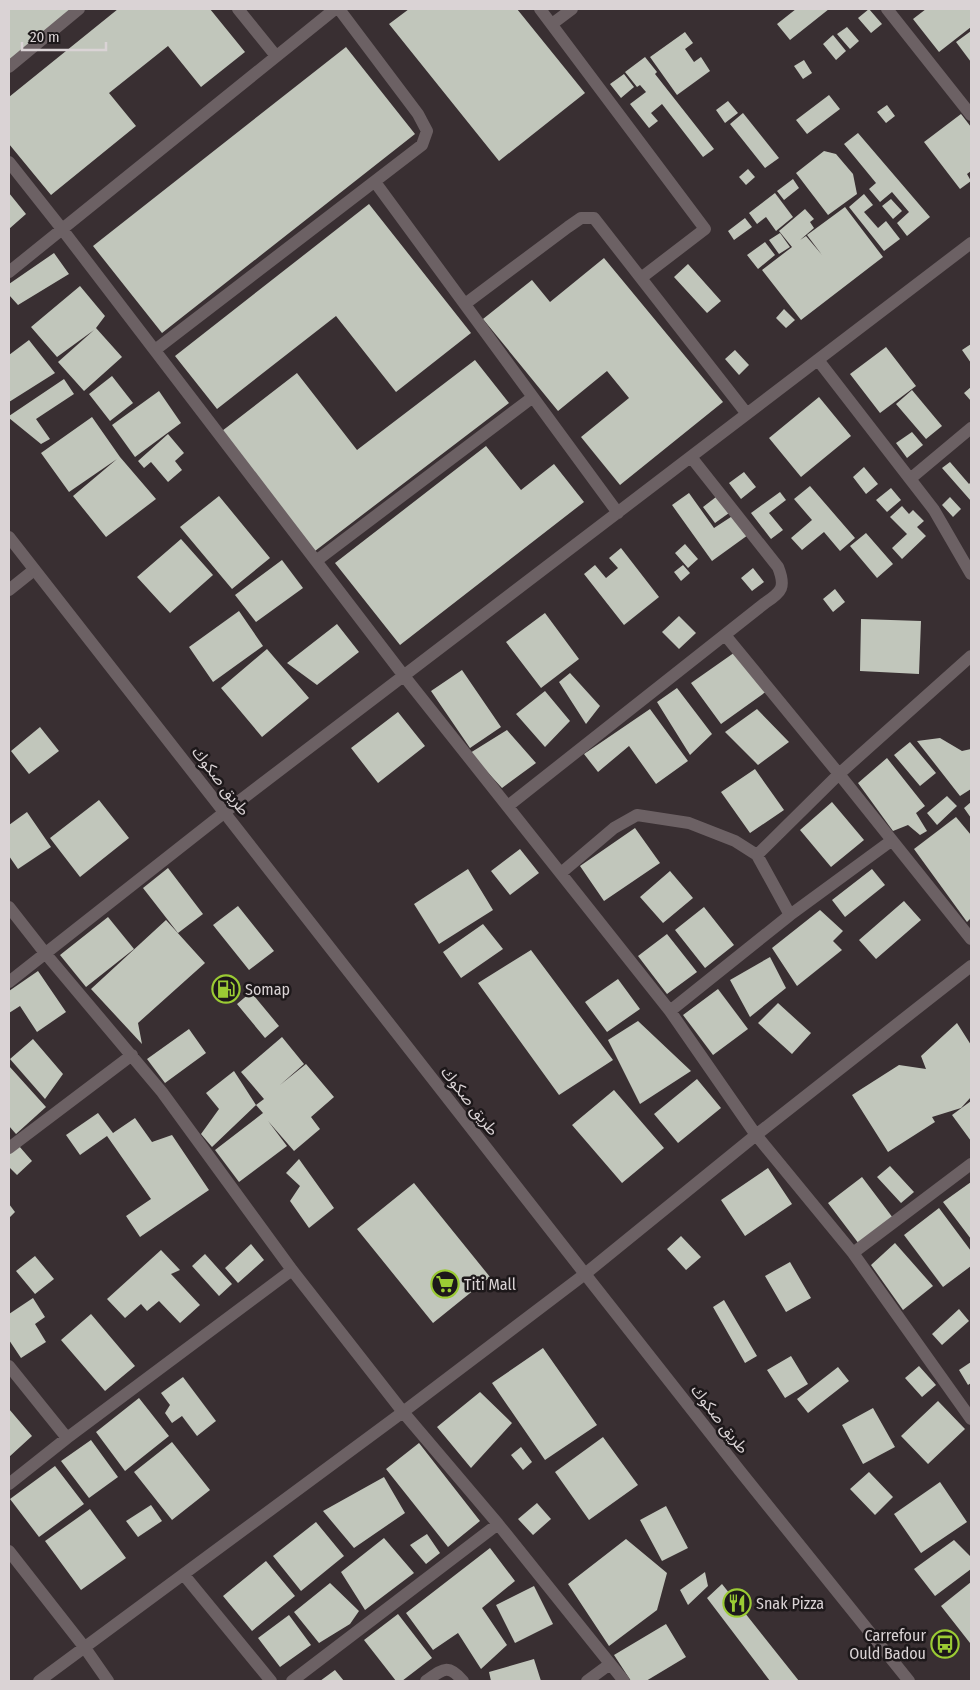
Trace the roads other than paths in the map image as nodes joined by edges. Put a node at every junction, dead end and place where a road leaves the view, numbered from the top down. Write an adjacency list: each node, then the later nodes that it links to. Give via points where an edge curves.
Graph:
1 (79, 9): 9 (street)
2 (238, 9): 8 (street)
3 (337, 9): 8 (street); 12 (street, via 418,114 427,131 422,145)
4 (540, 9): 7 (street)
5 (572, 9): 7 (street)
6 (887, 9): 10 (street)
7 (552, 24): 16 (street, via 705,229)
8 (276, 56): 13 (street)
9 (9, 67)
10 (971, 115)
11 (9, 162): 13 (street)
12 (375, 182): 17 (street); 18 (street)
13 (62, 229): 15 (street); 18 (street)
14 (971, 243): 19 (street)
15 (9, 272)
16 (641, 278): 17 (street, via 594,218 581,218); 21 (street)
17 (465, 304): 20 (street)
18 (155, 350): 27 (street)
19 (818, 360): 21 (street); 24 (street)
20 (533, 396): 25 (street); 27 (street)
21 (747, 414): 23 (street)
22 (971, 428): 24 (street)
23 (690, 457): 25 (street); 31 (street, via 778,567 782,577 779,594)
24 (910, 479): 29 (street, via 934,510)
25 (618, 513): 33 (street)
26 (9, 537): 28 (street, طريق صكوك)
27 (316, 561): 33 (street)
28 (34, 570): 30 (street); 36 (street, طريق صكوك)
29 (971, 574)
30 (9, 590)
31 (725, 635): 34 (street); 35 (street)
32 (971, 656): 34 (street)
33 (404, 676): 35 (street); 36 (street)
34 (839, 774): 37 (street); 38 (street)
35 (508, 806): 39 (street)
36 (225, 812): 43 (street); 53 (street, طريق صكوك)
37 (892, 841): 41 (street); 42 (street)
38 (757, 855): 39 (street, via 735,841 689,823 637,815 614,828); 41 (street)
39 (560, 873): 46 (street)
40 (9, 906): 43 (street)
41 (790, 915): 46 (street)
42 (971, 940)
43 (45, 954): 45 (street); 47 (street)
44 (971, 966): 48 (street)
45 (9, 982)
46 (670, 1011): 48 (street)
47 (132, 1055): 49 (street); 52 (street)
48 (756, 1135): 51 (street); 53 (street)
49 (9, 1148)
50 (971, 1164): 51 (street)
51 (853, 1253): 56 (street)
52 (292, 1270): 55 (street); 57 (street)
53 (585, 1274): 55 (street); 72 (street, طريق صكوك)
54 (9, 1366): 57 (street)
55 (403, 1412): 59 (street); 61 (street)
56 (971, 1419)
57 (67, 1438): 58 (street)
58 (9, 1484)
59 (498, 1524): 63 (street); 67 (street)
60 (9, 1552): 62 (street)
61 (184, 1574): 62 (street); 66 (street)
62 (85, 1648): 64 (street); 65 (street)
63 (610, 1664): 70 (street); 71 (street)
64 (39, 1681)
65 (108, 1681)
66 (271, 1681)
67 (292, 1681)
68 (426, 1681): 69 (street, via 446,1669 455,1672)
69 (463, 1681)
70 (588, 1681)
71 (624, 1681)
72 (909, 1681)

